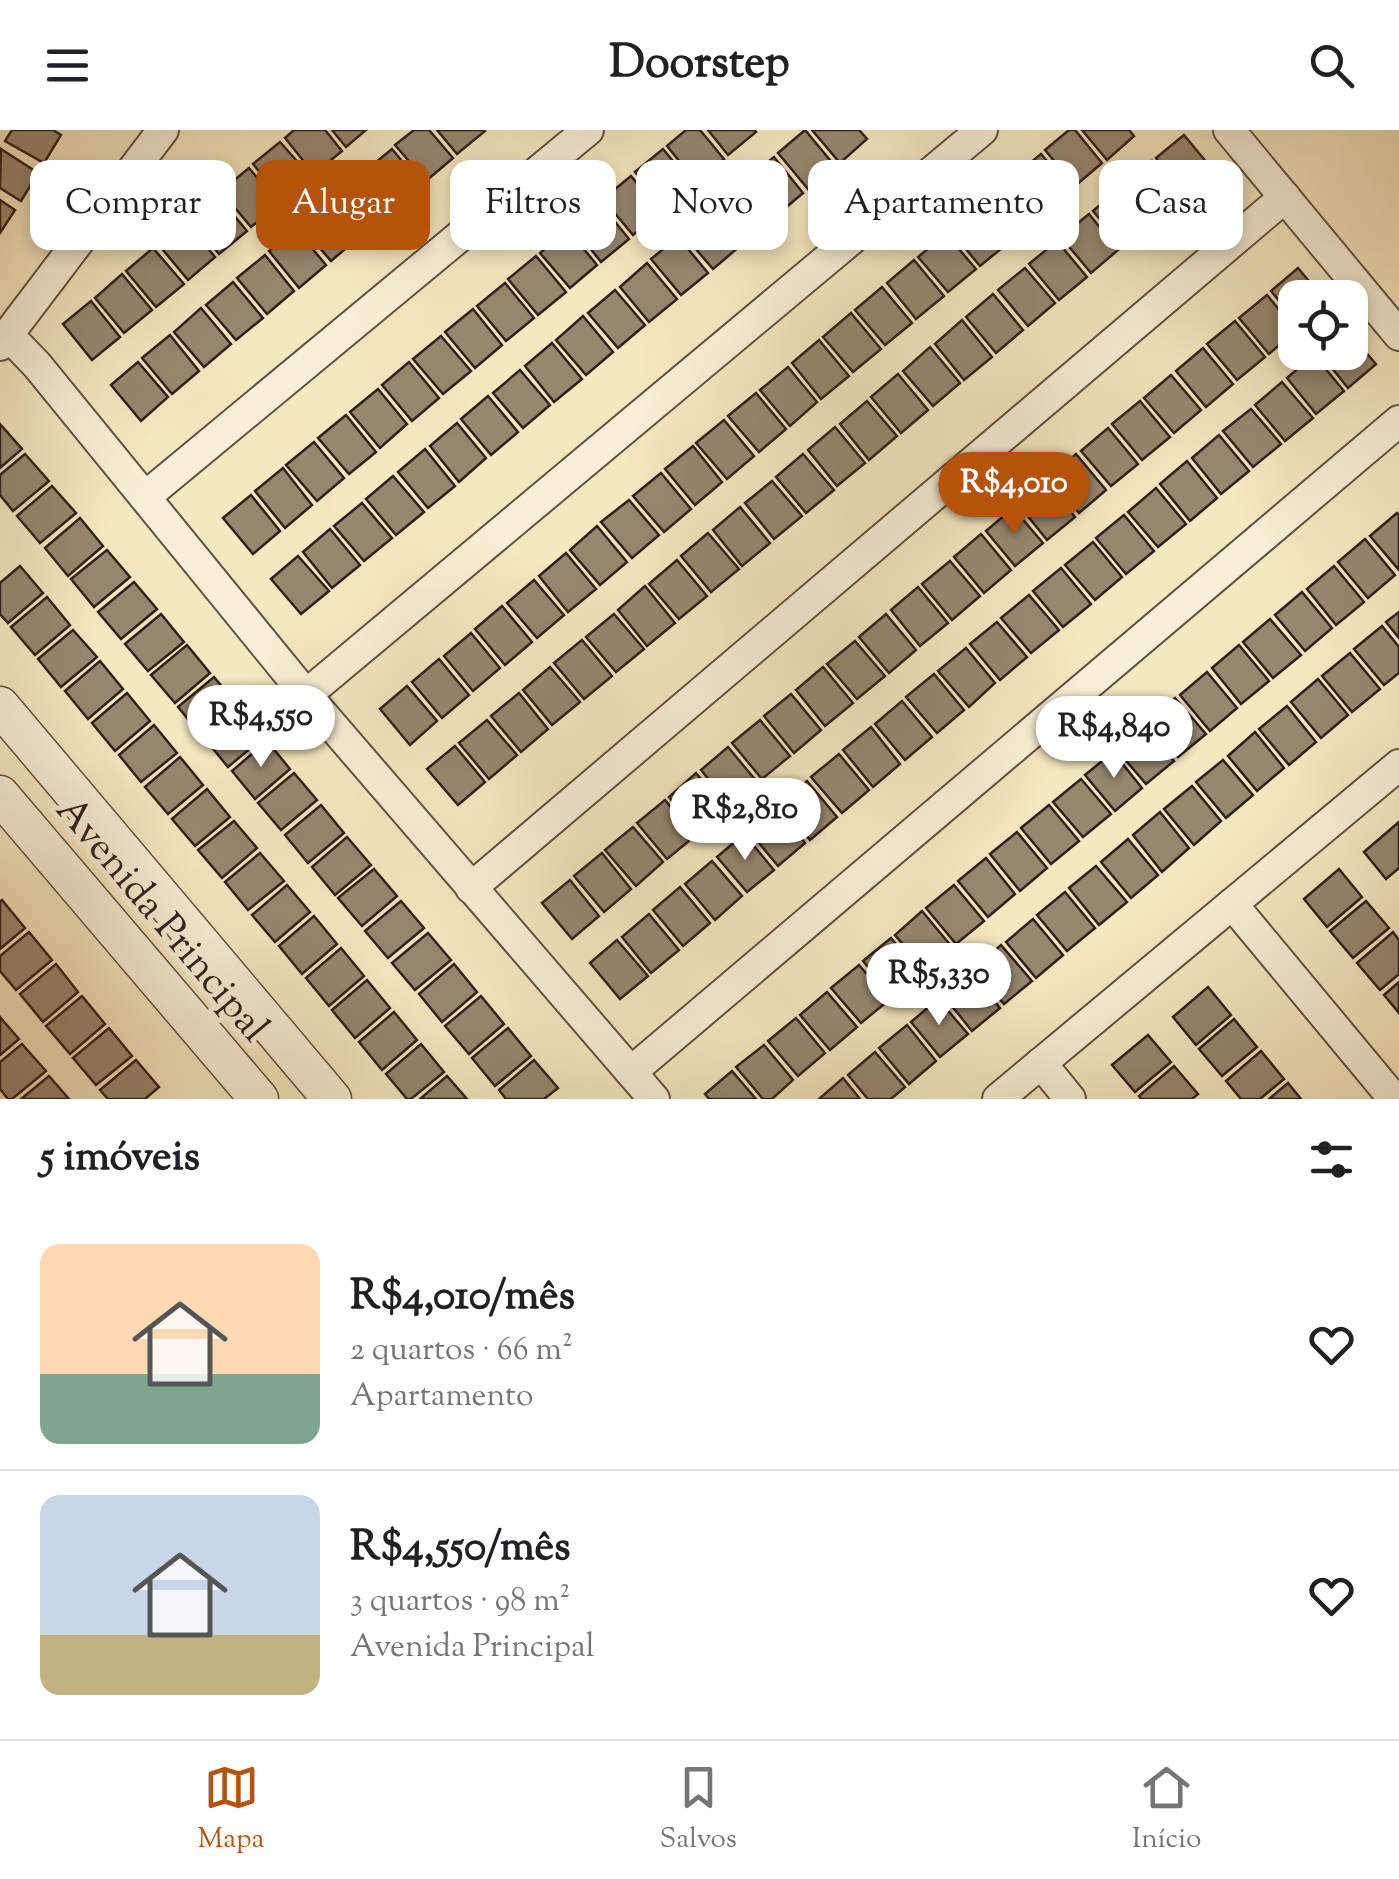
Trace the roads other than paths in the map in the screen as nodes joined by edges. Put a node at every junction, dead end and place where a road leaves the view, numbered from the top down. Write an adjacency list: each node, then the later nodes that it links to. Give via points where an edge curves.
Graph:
1 (163, 130): 7 (street)
2 (588, 130): 9 (street)
3 (982, 130): 10 (street)
4 (1229, 130): 5 (street)
5 (1285, 197): 6 (street); 14 (street)
6 (1399, 335)
7 (4, 341): 9 (street, via 37,365)
8 (1399, 422): 17 (street)
9 (145, 497): 10 (street)
10 (306, 695): 14 (street)
11 (0, 706): 19 (street, Avenida Principal)
12 (1399, 765): 15 (street)
13 (0, 795): 18 (street, Avenida Principal)
14 (471, 888): 17 (street)
15 (1232, 904): 16 (street); 23 (street)
16 (1041, 1063): 21 (street); 22 (street)
17 (631, 1072): 20 (street)
18 (260, 1099)
19 (332, 1099)
20 (654, 1099)
21 (998, 1099)
22 (1070, 1099)
23 (1394, 1099)

